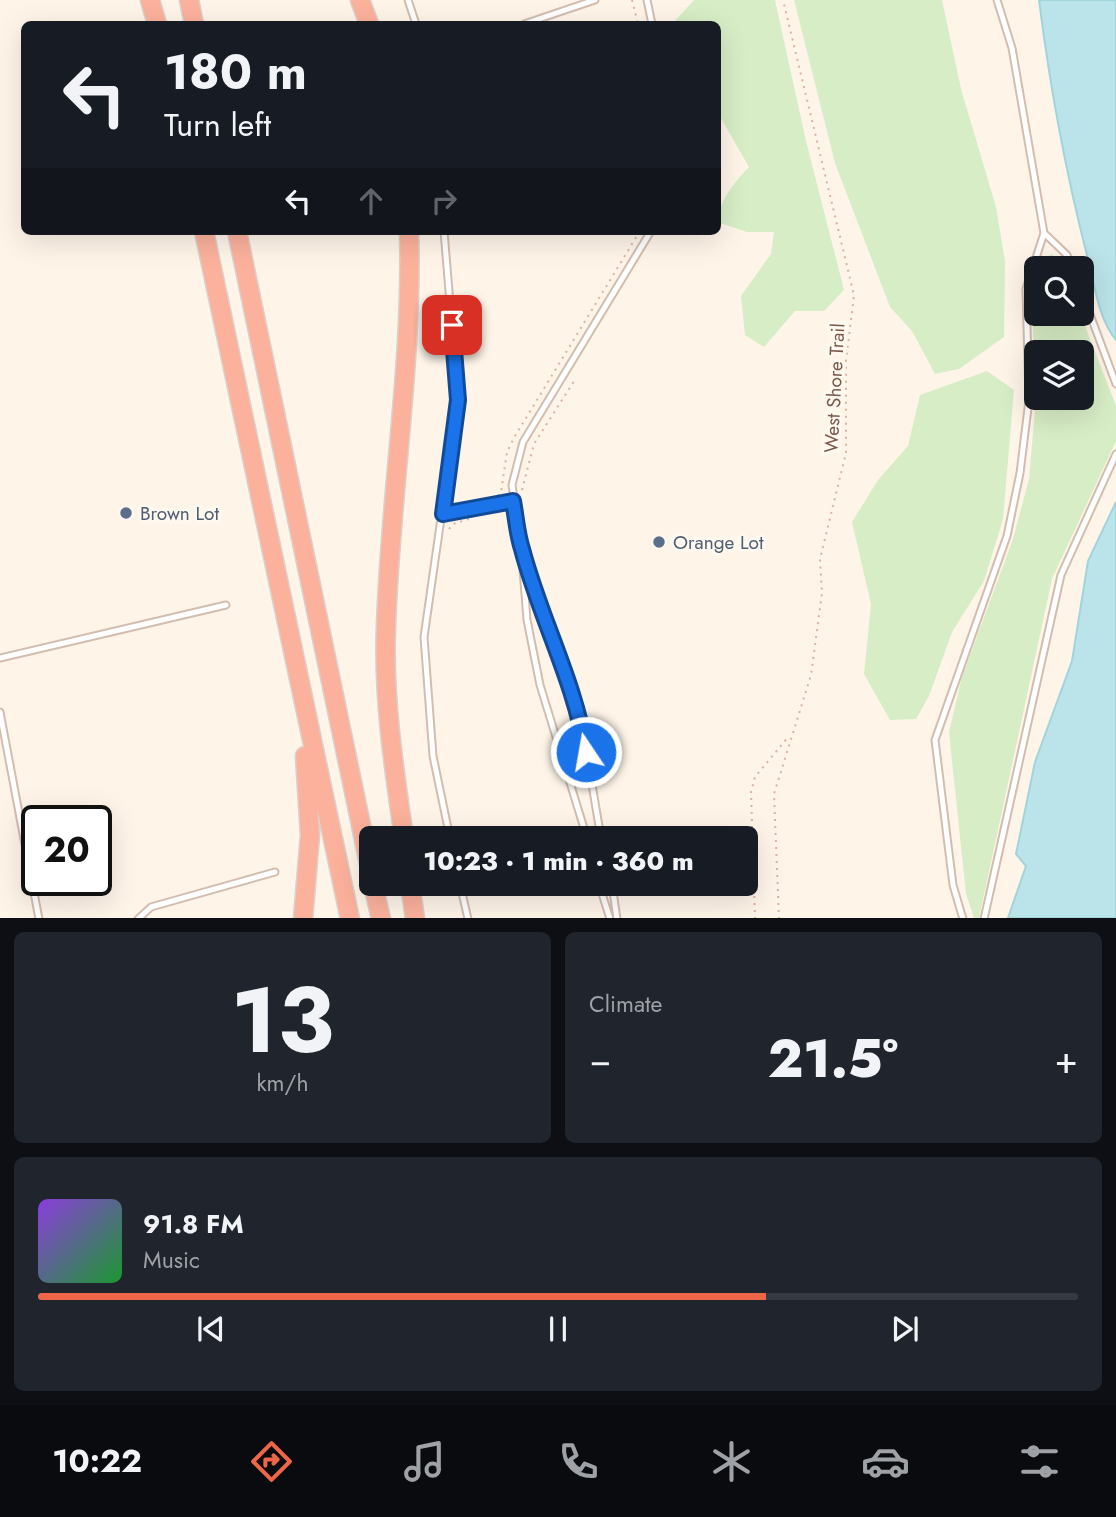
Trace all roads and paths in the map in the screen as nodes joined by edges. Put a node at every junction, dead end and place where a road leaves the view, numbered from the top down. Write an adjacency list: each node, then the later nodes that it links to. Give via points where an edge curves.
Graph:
1 (150, 0): 11 (highway)
2 (157, 0): 12 (highway)
3 (189, 0): 13 (highway)
4 (360, 0): 14 (highway)
5 (408, 0): 15 (lane)
6 (595, 0): 16 (lane)
7 (632, 0): 17 (path)
8 (647, 0): 18 (lane)
9 (783, 0): 40 (path, West Shore Trail, via 854,295 846,361 846,453 820,559 822,593 811,675)
10 (997, 0): 19 (lane, via 1012,48)
11 (158, 21)
12 (159, 21)
13 (193, 21)
14 (368, 21)
15 (415, 21)
16 (533, 21)
17 (637, 21)
18 (651, 21)
19 (1044, 233): 26 (lane); 63 (lane, via 1026,289 1029,400 1007,536 935,740 953,885)
20 (205, 235): 38 (highway)
21 (238, 235): 41 (highway)
22 (409, 235): 42 (highway, via 410,292 385,630 389,720)
23 (444, 235): 34 (lane, via 458,400)
24 (638, 235): 31 (path, via 515,436 507,452)
25 (649, 235): 32 (lane, via 523,442 513,473)
26 (1067, 256)
27 (1094, 325): 29 (lane)
28 (576, 378): 32 (path, via 534,444 524,489)
29 (1116, 384)
30 (1116, 454): 64 (lane, via 1061,575)
31 (502, 488)
32 (513, 491): 33 (lane)
33 (513, 501): 34 (lane); 35 (lane)
34 (443, 514): 43 (lane, via 424,637 433,756)
35 (522, 550): 44 (lane, via 527,620 540,685); 45 (lane, via 583,731)
36 (226, 605): 37 (lane)
37 (0, 658)
38 (300, 694): 54 (highway, via 310,835); 55 (highway)
39 (0, 712): 52 (lane)
40 (790, 736): 61 (path, West Shore Trail, via 755,777 751,792); 62 (path, West Shore Trail, via 774,794)
41 (361, 826)
42 (402, 826)
43 (448, 826)
44 (583, 826)
45 (599, 826)
46 (275, 872): 53 (lane, via 153,907)
47 (376, 896): 56 (highway)
48 (412, 896): 57 (highway)
49 (463, 896): 58 (lane)
50 (603, 896): 59 (lane)
51 (614, 896): 60 (lane)
52 (39, 918)
53 (139, 918)
54 (303, 918)
55 (350, 918)
56 (381, 918)
57 (415, 918)
58 (468, 918)
59 (610, 918)
60 (617, 918)
61 (755, 918)
62 (779, 918)
63 (963, 918)
64 (984, 918)

